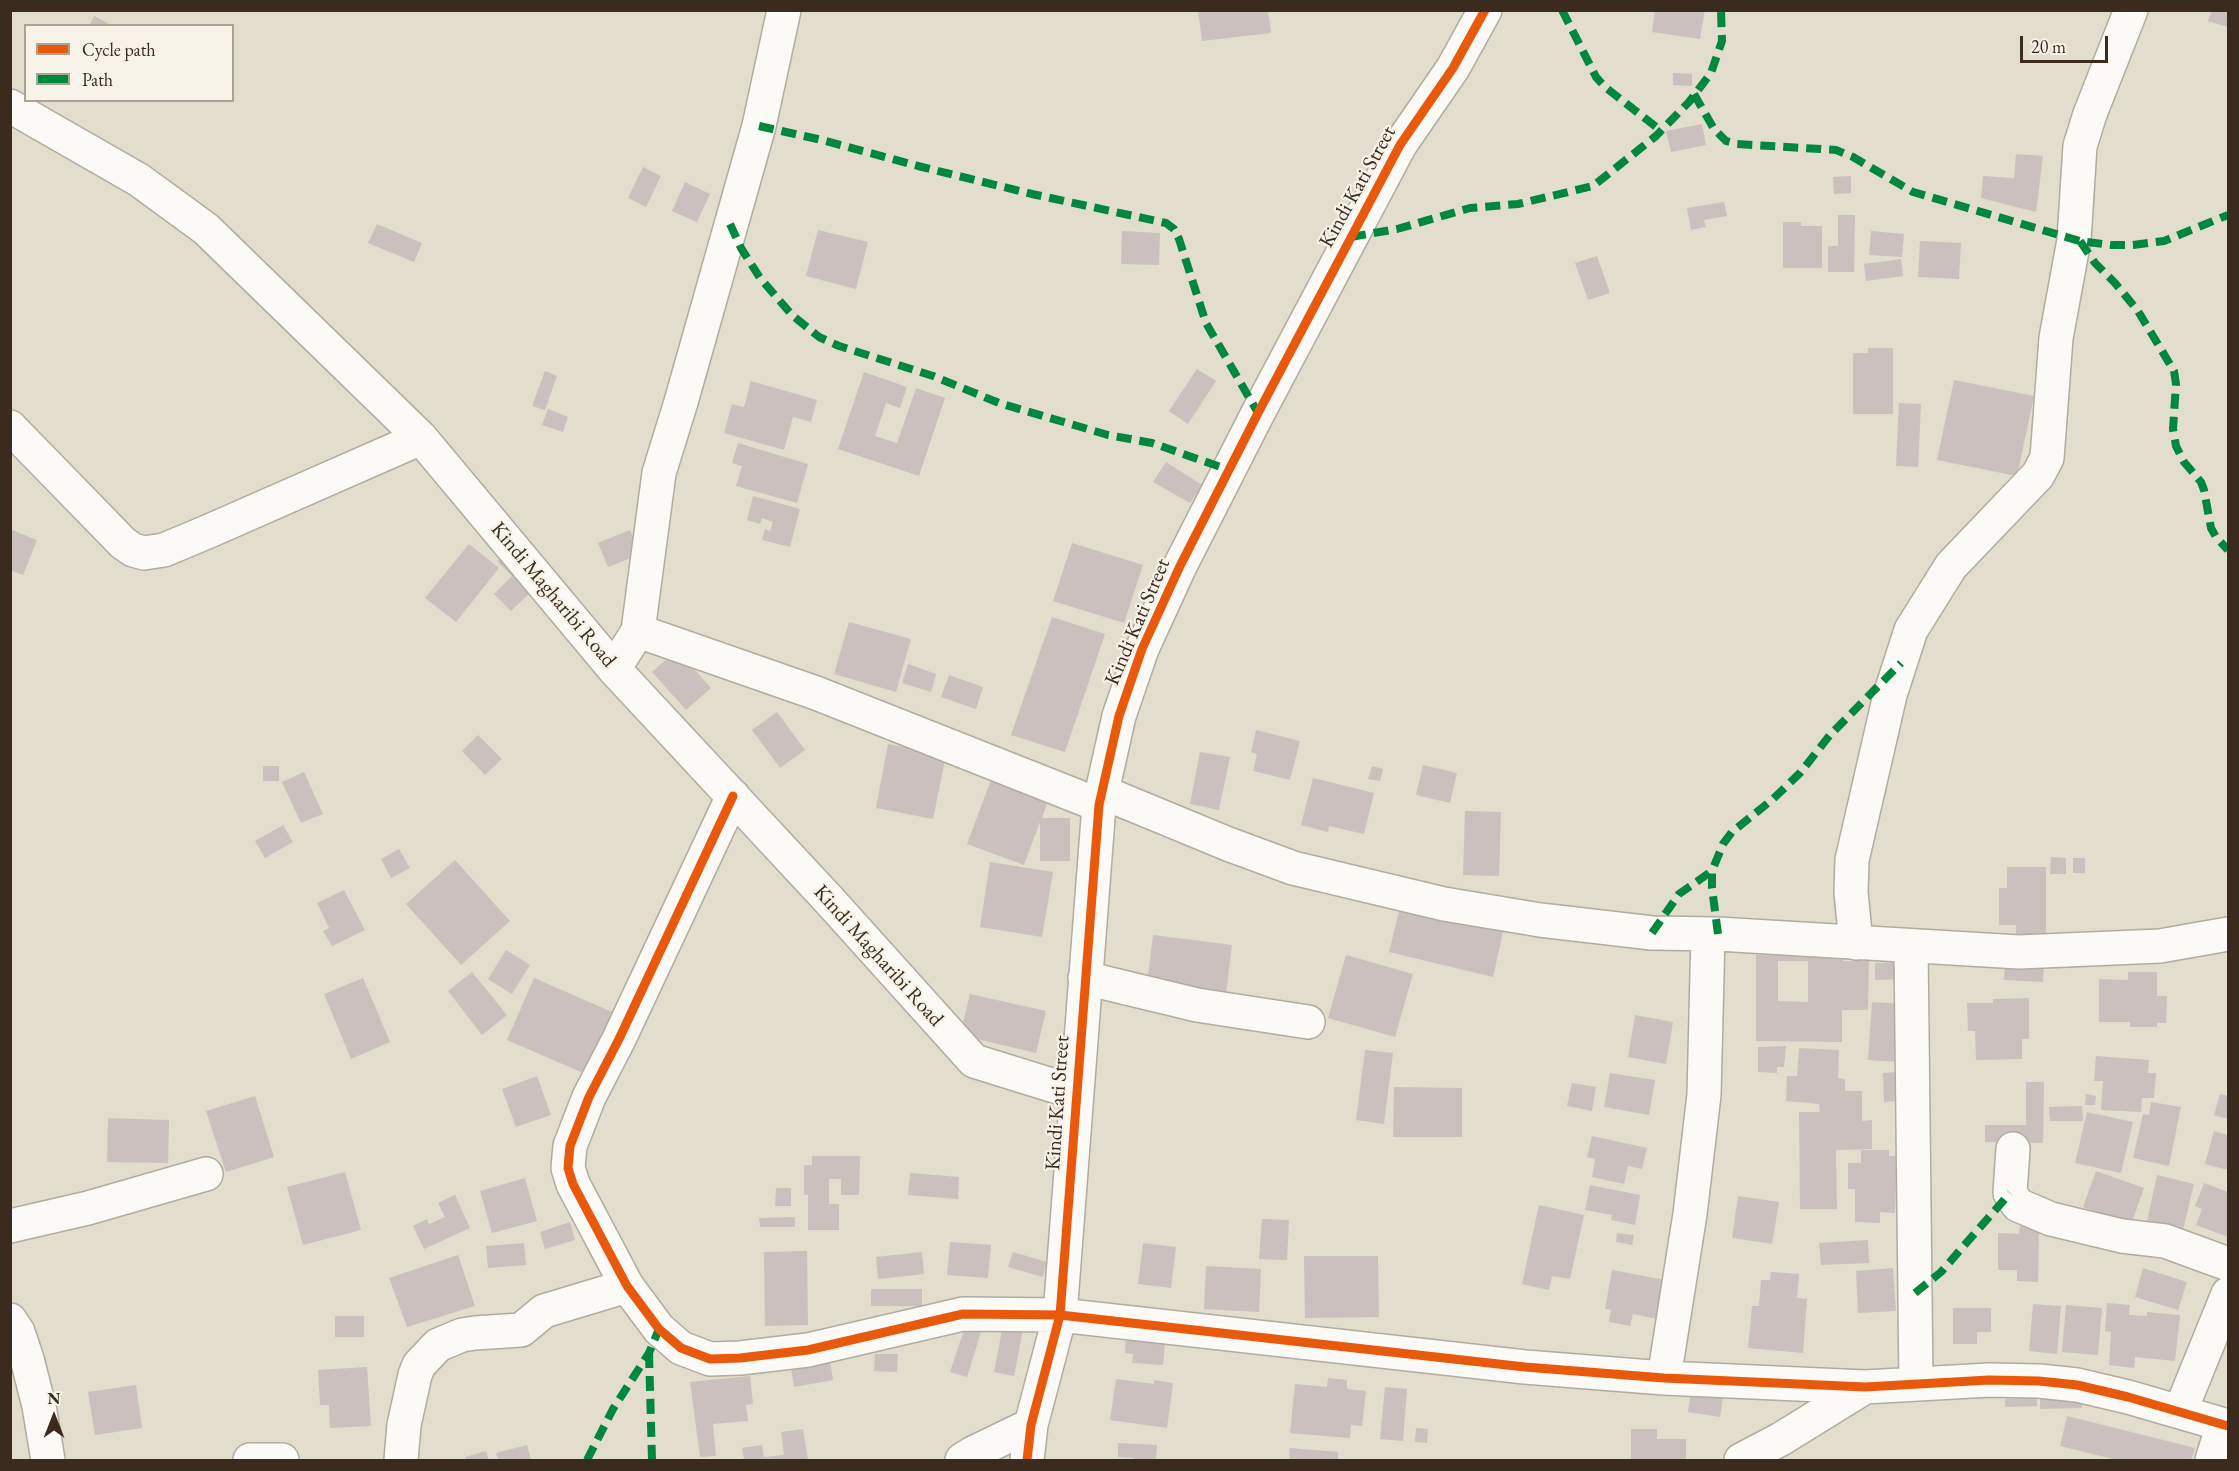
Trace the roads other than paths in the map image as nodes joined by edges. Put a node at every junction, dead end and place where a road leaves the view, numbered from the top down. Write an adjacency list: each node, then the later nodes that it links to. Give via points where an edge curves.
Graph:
1 (784, 10): 7 (street, via 759,126 659,473)
2 (1485, 10): 10 (street, Kindi Kati Street, via 1453,68 1400,145 1180,566 1142,649 1119,716)
3 (2131, 10): 13 (street, via 2080,146 2074,240 2056,338 2047,458 2038,475 1951,566 1911,630 1890,695 1852,860)
4 (10, 106): 6 (street, Kindi Magharibi Road, via 139,180 206,229)
5 (10, 426): 6 (street, via 123,543 144,553 164,550)
6 (422, 438): 8 (street, Kindi Magharibi Road)
7 (638, 631): 8 (street); 10 (street)
8 (614, 669): 9 (street, Kindi Magharibi Road)
9 (733, 796): 17 (street, Kindi Magharibi Road, via 974,1061); 22 (street, via 589,1097 570,1146 568,1168 573,1184)
10 (1100, 799): 11 (street, via 1293,868 1444,904 1652,933); 15 (street, Kindi Kati Street)
11 (1708, 934): 13 (street); 26 (street, via 1704,1095)
12 (2229, 934): 14 (street, via 2160,946 2031,952)
13 (1856, 943): 14 (street)
14 (1911, 946): 27 (street)
15 (1085, 978): 16 (street, via 1197,1005); 17 (street, Kindi Kati Street)
16 (1308, 1022)
17 (1077, 1093): 24 (street, Kindi Kati Street)
18 (2013, 1149): 21 (street, via 2010,1193 2019,1205 2051,1219 2122,1236 2165,1241)
19 (206, 1174): 20 (street)
20 (10, 1226)
21 (2229, 1264)
22 (627, 1286): 24 (street, via 659,1329 681,1348 710,1359 808,1350 963,1314); 35 (street, via 544,1311 521,1330 475,1333 438,1345 415,1375)
23 (2229, 1294): 29 (street)
24 (1060, 1315): 26 (street, via 1525,1367); 30 (street, Kindi Kati Street)
25 (10, 1320): 32 (street, via 27,1359)
26 (1664, 1378): 28 (street)
27 (1916, 1384): 28 (street); 29 (street, via 1989,1380 2077,1385)
28 (1865, 1387): 38 (street)
29 (2180, 1412): 31 (street)
30 (1031, 1425): 36 (street); 37 (street, Kindi Kati Street)
31 (2226, 1426): 39 (street)
32 (48, 1461)
33 (250, 1461): 34 (street)
34 (282, 1461)
35 (401, 1461)
36 (962, 1461)
37 (1027, 1461)
38 (1741, 1461)
39 (2212, 1461)

